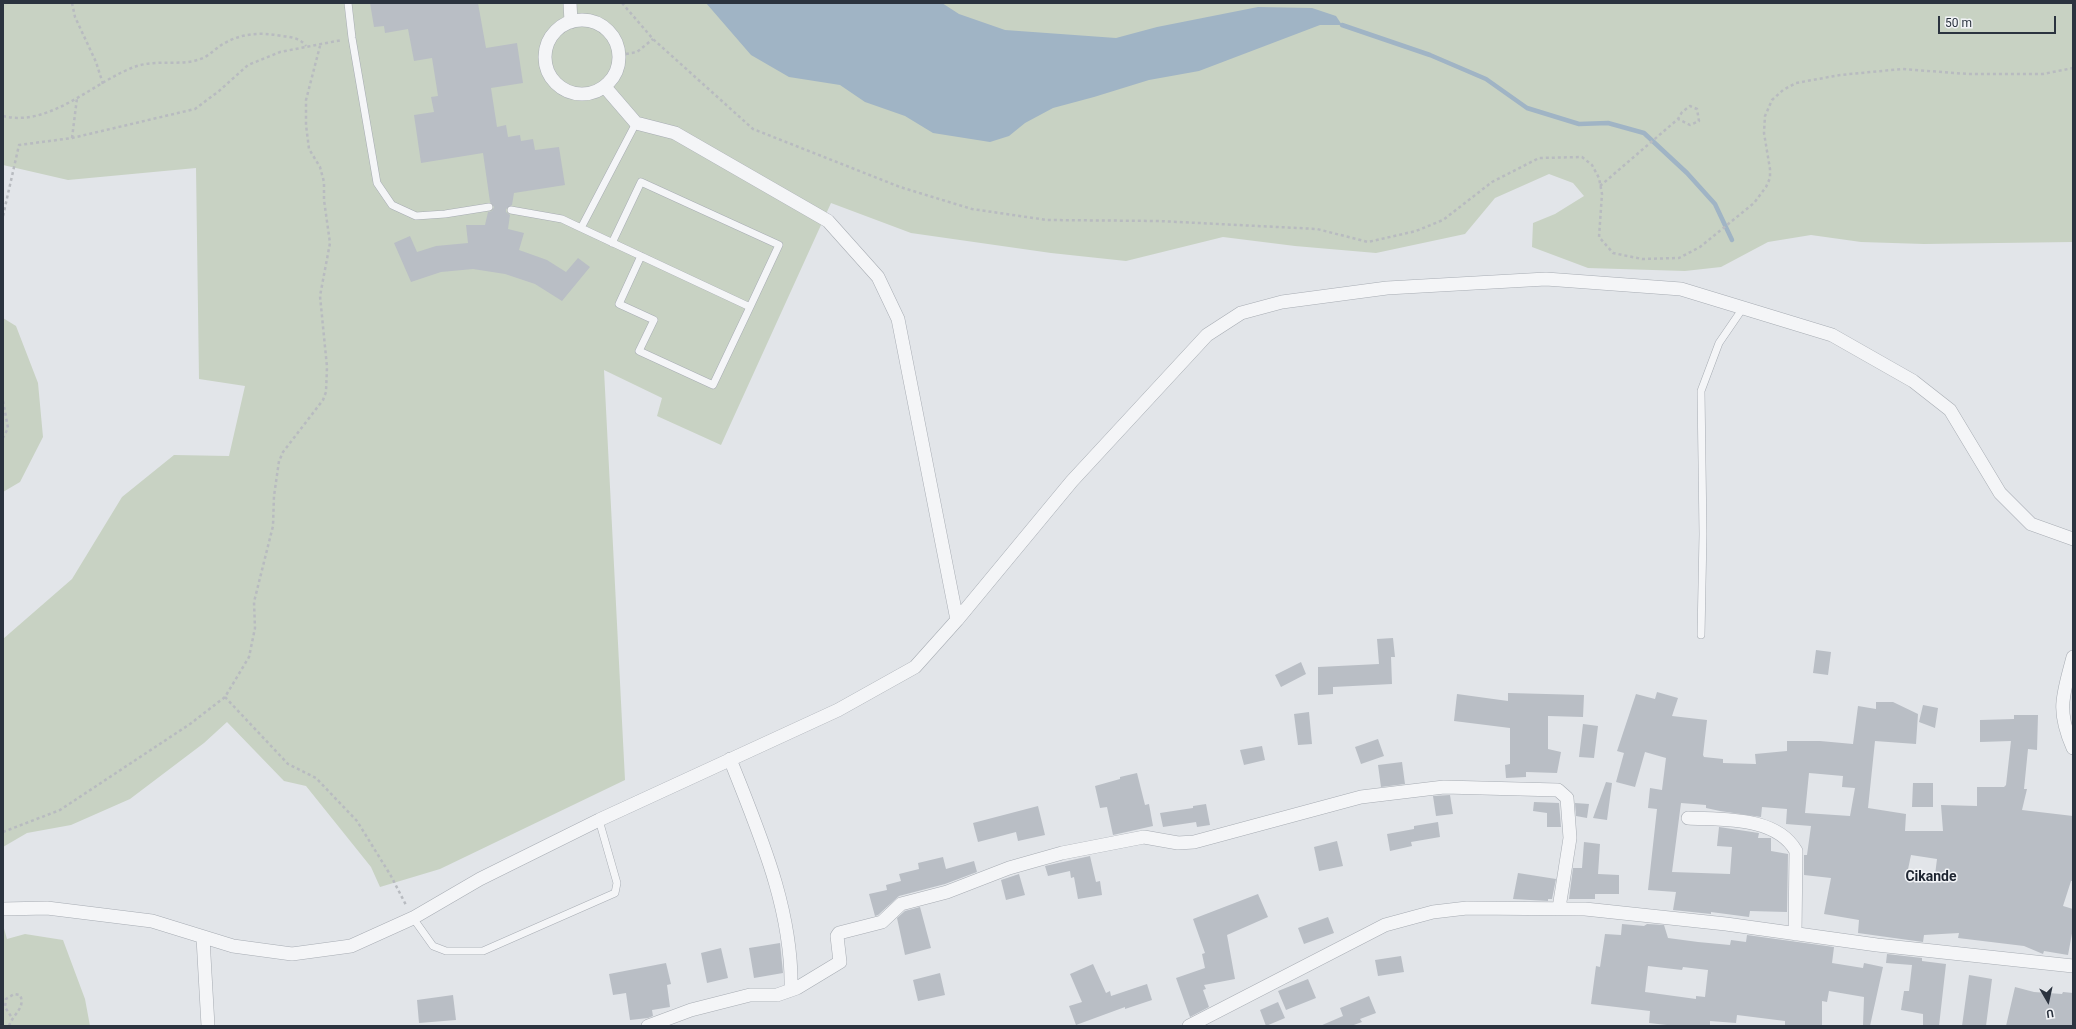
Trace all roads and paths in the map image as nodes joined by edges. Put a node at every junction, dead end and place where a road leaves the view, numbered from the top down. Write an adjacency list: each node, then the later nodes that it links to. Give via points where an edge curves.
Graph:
1 (72, 3): 12 (path, via 75,17 96,62)
2 (348, 3): 6 (lane)
3 (570, 3): 5 (street)
4 (622, 3): 7 (path)
5 (570, 22): 10 (street, via 590,21 608,29); 13 (street, via 561,26 548,42 545,63 548,73 553,81 570,93 588,94)
6 (352, 38): 9 (path); 20 (lane, via 378,183 392,206 416,216)
7 (653, 39): 10 (path, via 637,52); 19 (path, via 753,129 900,187 972,209 1047,220 1159,221 1317,229 1368,242 1416,231 1443,220 1492,182 1540,158 1582,157 1592,165)
8 (306, 46): 9 (path); 12 (path, via 295,38 253,33 223,44 204,58 182,64 165,61 138,66); 18 (path, via 280,52 248,65 195,109)
9 (320, 46): 34 (path, via 306,100 306,125 309,149 320,167 324,182 330,243 320,296 327,368 326,392 323,400 283,452 279,461 273,526 254,602 255,628 249,657)
10 (620, 55): 13 (street, via 617,74)
11 (2073, 68): 19 (path, via 2043,74 1968,74 1902,69 1840,75 1796,83 1772,100 1765,116 1764,133 1770,178 1754,203 1700,247 1679,258 1642,260 1613,253 1599,237 1602,194)
12 (103, 84): 14 (path)
13 (605, 87): 17 (street)
14 (78, 98): 15 (path, via 46,113 26,118); 18 (path)
15 (3, 116)
16 (1678, 118): 16 (path, via 1690,106 1697,109 1700,115 1699,121 1690,125); 19 (path)
17 (636, 123): 23 (lane); 31 (street, via 675,133 828,221 878,277 898,319)
18 (72, 138): 22 (path, via 19,145)
19 (1600, 186)
20 (489, 207)
21 (511, 210): 23 (lane, via 562,219)
22 (3, 216)
23 (581, 228): 24 (lane)
24 (612, 243): 25 (lane); 26 (lane, via 641,182 779,245)
25 (641, 256): 26 (lane); 26 (lane, via 619,304 654,320 639,351 713,386)
26 (750, 306)
27 (1743, 308): 30 (street, via 1832,335 1913,381 1950,410 2000,493 2031,524); 31 (street, via 1681,289 1546,279 1387,288 1282,302 1241,313 1207,334 1183,358 1072,481); 32 (lane, via 1719,343 1701,391)
28 (3, 401): 29 (path, via 8,428)
29 (3, 438)
30 (2073, 539)
31 (957, 620): 36 (street, via 914,667 838,710)
32 (1701, 635)
33 (2073, 657): 35 (street, via 2061,711)
34 (225, 697): 39 (path, via 190,724 60,810); 42 (path, via 288,764 316,778 357,821 392,876)
35 (2073, 748)
36 (730, 759): 38 (street); 46 (street, via 774,874 790,948)
37 (1688, 818): 43 (street, via 1739,820 1773,830 1790,840 1796,851)
38 (599, 820): 42 (street, via 480,879); 42 (lane, via 618,883 615,893 483,951 446,951 432,946)
39 (3, 832)
40 (1559, 908): 43 (street, via 1625,913); 46 (street, via 1570,838 1567,798 1558,790 1444,787 1361,798 1194,842 1178,843 1144,837 1062,853 1009,868 947,892 900,904 882,922 839,933 837,936 840,962); 51 (street, via 1467,908 1432,912 1385,925)
41 (3, 909): 44 (street, via 47,908 152,921)
42 (413, 918): 44 (street, via 351,946 292,954 233,946)
43 (1795, 934): 45 (street)
44 (203, 938): 49 (street)
45 (2073, 966)
46 (791, 990): 50 (street, via 777,994 750,995 691,1010)
47 (12, 1018): 47 (path, via 21,1008 20,994 14,994 6,999 5,1007); 48 (path)
48 (9, 1026)
49 (208, 1026)
50 (648, 1026)
51 (1189, 1026)

